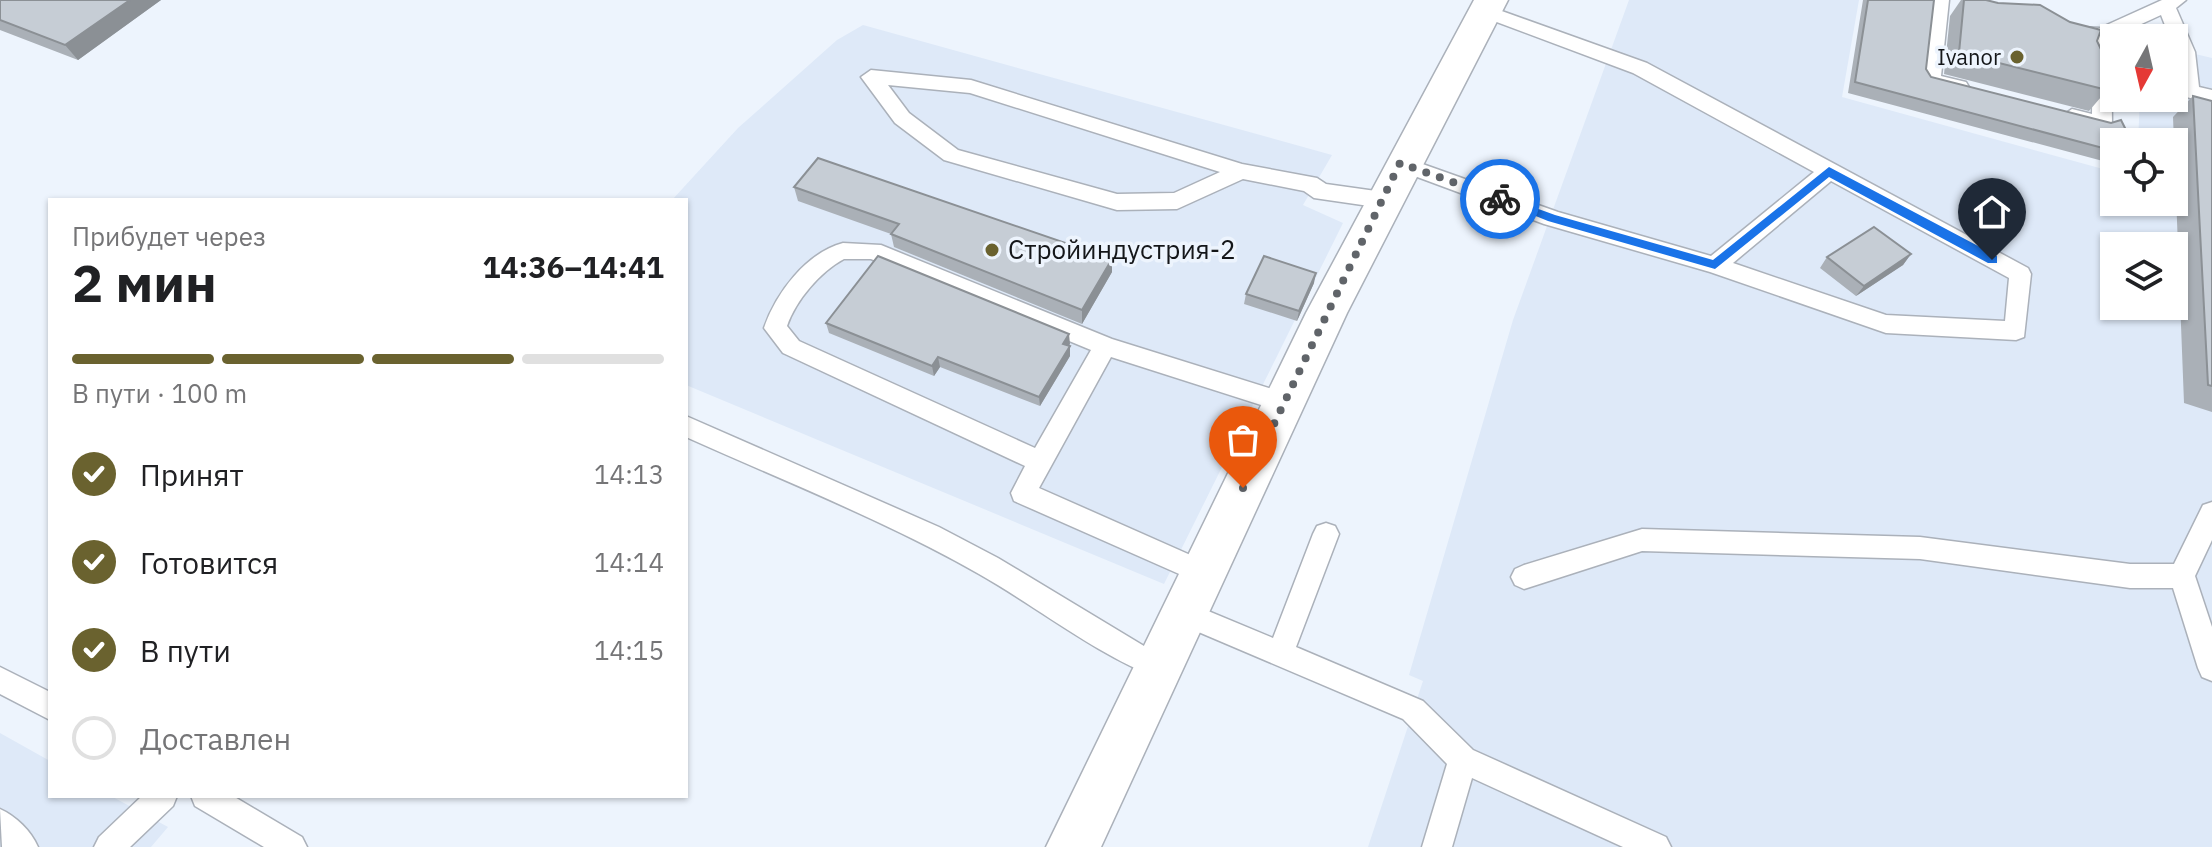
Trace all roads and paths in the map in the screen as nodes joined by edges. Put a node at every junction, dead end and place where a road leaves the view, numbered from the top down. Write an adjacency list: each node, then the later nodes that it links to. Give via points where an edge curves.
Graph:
1 (1940, 0): 7 (lane, via 1931,80)
2 (2172, 2): 4 (lane); 8 (lane, via 2190,91)
3 (1488, 6): 12 (lane, via 1640,68); 13 (street)
4 (2125, 24)
5 (2071, 27): 6 (lane)
6 (2100, 34)
7 (1974, 91)
8 (2212, 97)
9 (2102, 112): 10 (lane, via 2102,124)
10 (2059, 113)
11 (1241, 171): 11 (lane, via 1177,201 1117,202 951,155 902,118 871,77 971,87); 13 (lane, via 1317,186 1314,190)
12 (1829, 171): 14 (lane); 14 (lane, via 2020,274 2016,331 1886,324)
13 (1392, 181): 14 (lane, via 1552,218); 16 (street)
14 (1715, 265)
15 (1105, 346): 16 (lane); 18 (lane); 18 (lane, via 873,251 834,254 778,315 775,328 791,347)
16 (1283, 402): 21 (street)
17 (688, 427): 26 (lane, via 930,535)
18 (1039, 461): 21 (lane, via 1023,493)
19 (2212, 513): 22 (lane)
20 (1326, 534): 25 (lane)
21 (1204, 573): 24 (street)
22 (2182, 576): 23 (lane, via 2130,576 1920,548 1642,540); 27 (lane)
23 (1524, 577)
24 (1184, 613): 25 (lane); 26 (street)
25 (1280, 654): 30 (lane, via 1413,710)
26 (1158, 665): 37 (street)
27 (2212, 668)
28 (0, 680): 29 (lane)
29 (48, 706)
30 (1463, 760): 38 (lane); 39 (lane)
31 (161, 798): 35 (lane)
32 (208, 798): 36 (lane)
33 (0, 824): 34 (lane)
34 (23, 847)
35 (109, 847)
36 (292, 847)
37 (1073, 847)
38 (1437, 847)
39 (1656, 847)

